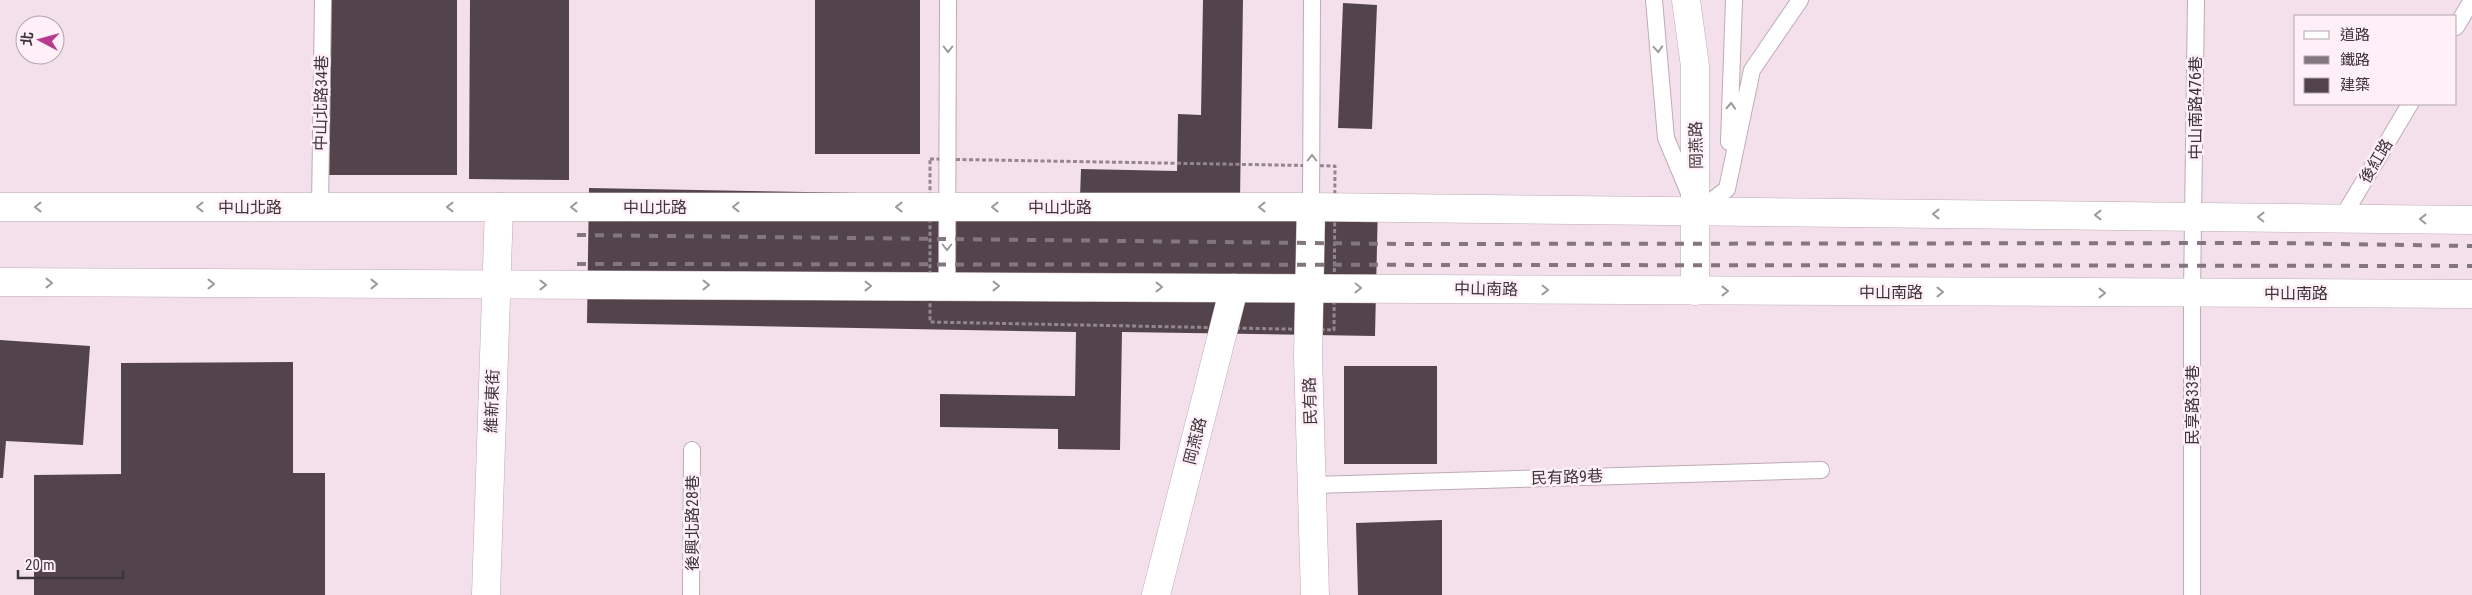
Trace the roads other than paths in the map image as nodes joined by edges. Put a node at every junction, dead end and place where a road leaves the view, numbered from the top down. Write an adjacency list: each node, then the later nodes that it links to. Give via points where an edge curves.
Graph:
1 (323, 0): 14 (lane, 中山北路34巷)
2 (948, 0): 16 (lane, one-way to 16, via 948,159)
3 (1312, 0): 17 (lane, one-way to 3, via 1312,166)
4 (1654, 0): 18 (lane, one-way to 18, via 1666,138)
5 (1686, 0): 18 (main road, 岡燕路, via 1695,66)
6 (1734, 0): 12 (lane, one-way to 6)
7 (1800, 0): 12 (lane, via 1752,70)
8 (2196, 0): 19 (lane, 中山南路476巷)
9 (2472, 0): 10 (lane)
10 (2457, 25)
11 (2409, 105): 20 (lane, 後紅路)
12 (1727, 189): 18 (lane)
13 (0, 207): 14 (main road, 中山北路, one-way to 13)
14 (320, 207): 15 (main road, 中山北路, one-way to 14)
15 (499, 207): 16 (main road, 中山北路, one-way to 15); 23 (main road, 維新東街)
16 (939, 207): 17 (main road, 中山北路, one-way to 16); 24 (lane, one-way to 24)
17 (1323, 207): 18 (main road); 26 (main road, 民有路)
18 (1697, 212): 19 (main road, one-way to 18); 27 (main road, 岡燕路)
19 (2194, 216): 20 (main road, one-way to 19); 28 (lane, 民享路33巷)
20 (2342, 218): 21 (main road, one-way to 20)
21 (2472, 220)
22 (0, 282): 23 (main road, one-way to 23)
23 (495, 285): 24 (main road, one-way to 24); 33 (main road, 維新東街)
24 (938, 286): 25 (main road, one-way to 25)
25 (1234, 288): 26 (main road); 35 (main road, 岡燕路)
26 (1322, 288): 27 (main road, 中山南路, one-way to 27); 32 (main road, 民有路, via 1309,328)
27 (1696, 291): 28 (main road, 中山南路, one-way to 28)
28 (2192, 293): 29 (main road, 中山南路); 37 (lane, 民享路33巷)
29 (2472, 294)
30 (692, 450): 34 (lane, 後興北路28巷)
31 (1821, 470): 32 (lane, 民有路9巷)
32 (1313, 485): 36 (main road, 民有路)
33 (486, 595)
34 (691, 595)
35 (1156, 595)
36 (1315, 595)
37 (2192, 595)

